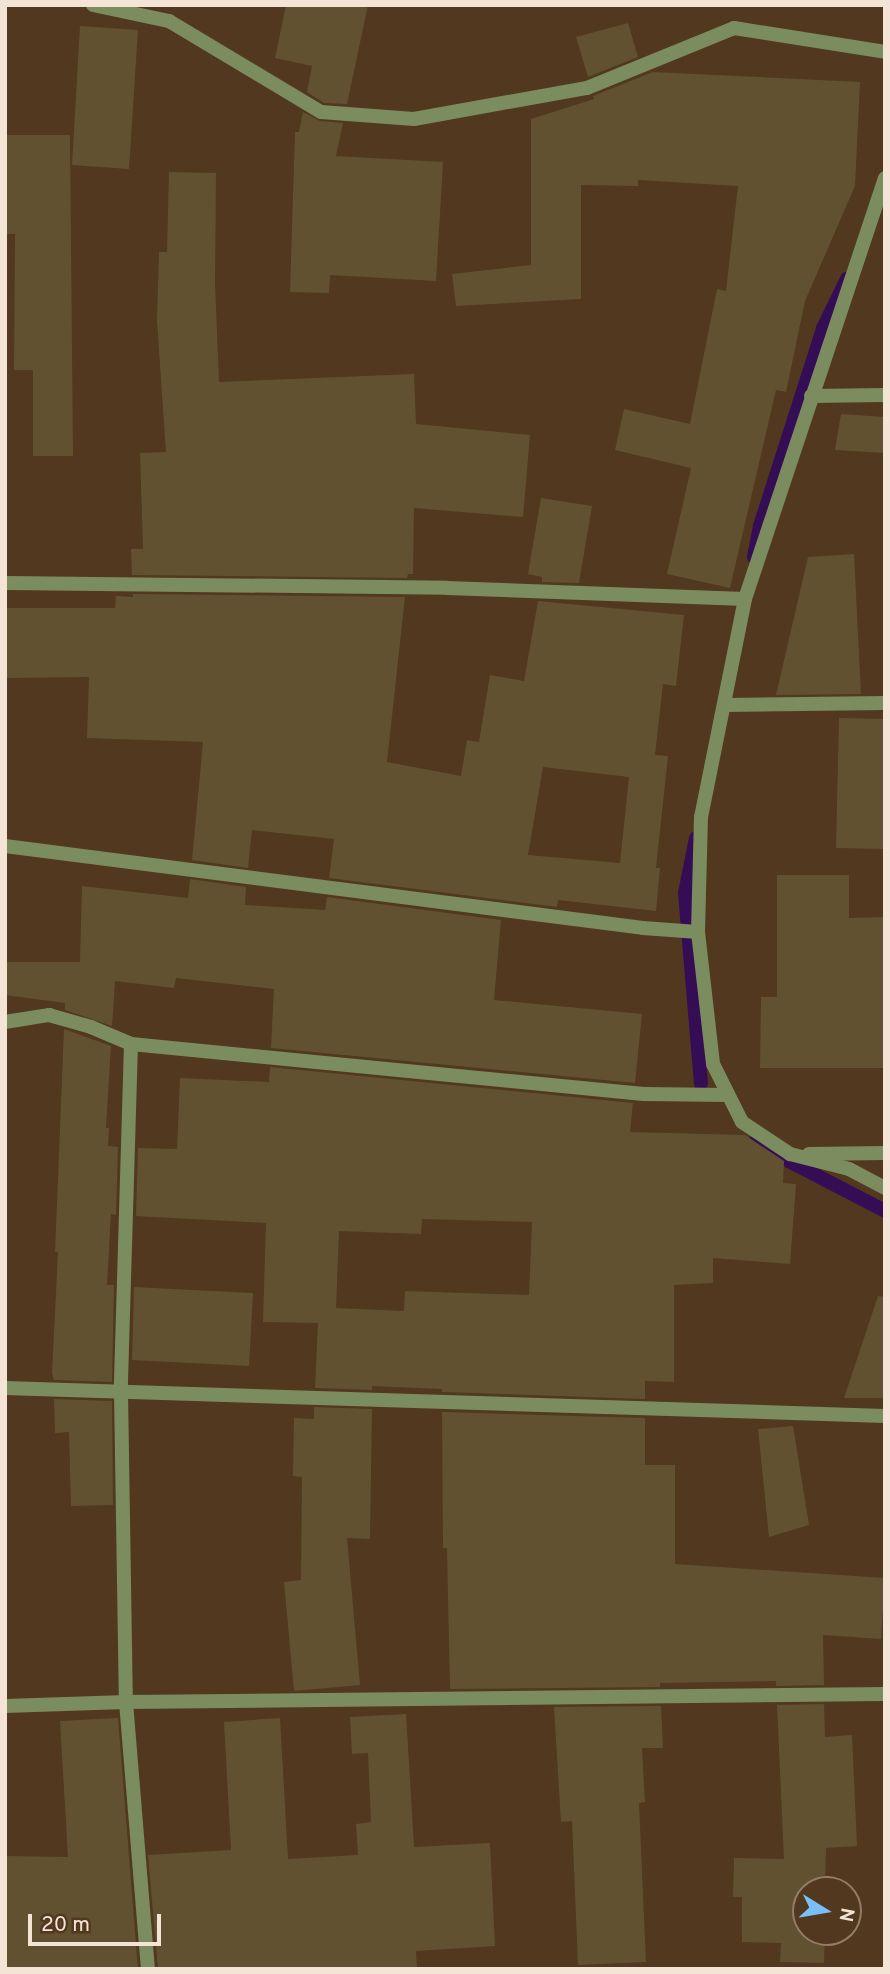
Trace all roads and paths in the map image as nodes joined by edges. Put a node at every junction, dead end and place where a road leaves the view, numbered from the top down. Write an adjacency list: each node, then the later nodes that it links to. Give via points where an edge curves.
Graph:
1 (93, 5): 2 (street, via 169,21 321,112 414,119 587,88 734,28)
2 (885, 52)
3 (885, 178): 5 (street)
4 (885, 394): 5 (street)
5 (811, 396): 7 (street)
6 (5, 583): 7 (street, via 447,588)
7 (745, 599): 9 (street)
8 (885, 703): 9 (street)
9 (724, 705): 11 (street, via 701,817)
10 (5, 846): 11 (street)
11 (698, 932): 14 (street, via 713,1064)
12 (5, 1022): 13 (street, via 49,1015)
13 (131, 1044): 14 (street, via 644,1094); 19 (street)
14 (728, 1094): 16 (street, via 742,1122)
15 (885, 1153): 16 (street)
16 (790, 1154): 17 (street, via 849,1169)
17 (885, 1188)
18 (5, 1388): 19 (street)
19 (121, 1391): 20 (street); 22 (street)
20 (885, 1416)
21 (885, 1694): 22 (street)
22 (126, 1702): 23 (street); 24 (street)
23 (5, 1706)
24 (148, 1969)

